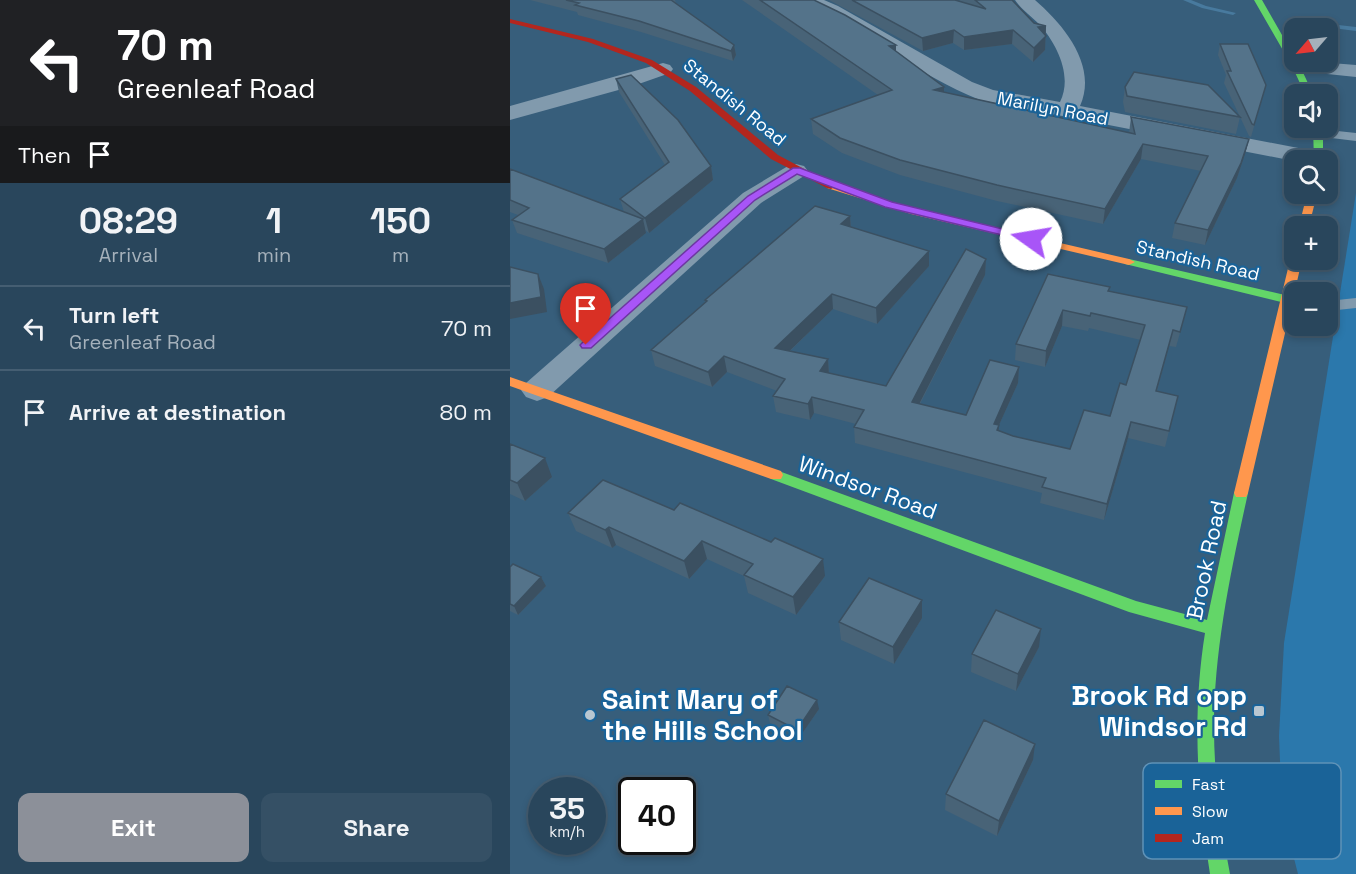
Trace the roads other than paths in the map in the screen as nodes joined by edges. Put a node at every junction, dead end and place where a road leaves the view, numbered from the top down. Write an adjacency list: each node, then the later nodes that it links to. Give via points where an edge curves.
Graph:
1 (808, 0): 9 (street, Marilyn Road, via 859,22 967,87)
2 (1024, 0): 9 (street, via 1049,22 1066,49 1075,92)
3 (1258, 0): 5 (street)
4 (510, 21): 6 (street, Standish Road, via 622,51)
5 (1284, 45)
6 (663, 69): 10 (street); 14 (street, Standish Road)
7 (1338, 70): 8 (street)
8 (1356, 71)
9 (1066, 111): 13 (street, Marilyn Road)
10 (510, 113)
11 (1338, 134): 12 (lane)
12 (1356, 137)
13 (1284, 153)
14 (796, 171): 15 (street, Standish Road, via 888,205); 20 (street, via 752,198)
15 (1284, 299)
16 (1356, 303): 17 (lane)
17 (1338, 305)
18 (1284, 324): 21 (street, Brook Road, via 1229,543)
19 (510, 381): 20 (street, Windsor Road)
20 (537, 390): 21 (street, Windsor Road, via 1135,607)
21 (1212, 628): 22 (street, Brook Road, via 1206,683)
22 (1205, 763)
23 (1218, 859): 24 (street, Brook Road)
24 (1220, 874)

